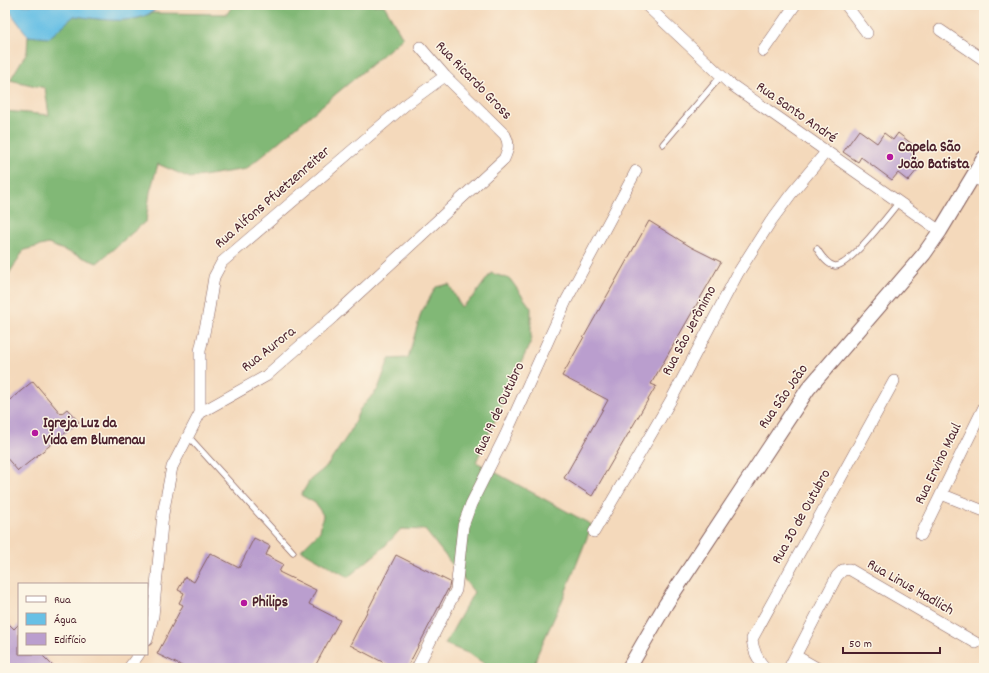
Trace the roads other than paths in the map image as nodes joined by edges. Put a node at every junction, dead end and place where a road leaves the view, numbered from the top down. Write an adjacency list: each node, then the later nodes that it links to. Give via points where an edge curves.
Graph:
1 (646, 5): 10 (street, Rua Santo André)
2 (795, 5): 7 (street)
3 (846, 5): 5 (street)
4 (940, 30): 8 (street)
5 (867, 33)
6 (420, 47): 9 (street, Rua Ricardo Gross)
7 (763, 51)
8 (984, 60)
9 (445, 76): 11 (street, Rua Ricardo Gross); 22 (street, Rua Alfons Pfuetzenreiter, via 392,116 222,262 214,277 200,351)
10 (721, 76): 12 (lane); 13 (street, Rua Santo André)
11 (505, 135): 22 (street, Rua Aurora, via 508,150 504,159 333,317 266,376)
12 (663, 144)
13 (826, 152): 17 (street, Rua Santo André); 26 (street, Rua São Jerônimo, via 771,221 738,273 671,400)
14 (984, 158): 16 (street, Rua São João)
15 (636, 171): 34 (street, Rua 19 de Outubro, via 566,301 471,504 463,526 456,590)
16 (979, 180): 18 (street, Rua São João)
17 (898, 202): 18 (street, Rua Santo André); 19 (lane, via 863,244 839,265 833,266 827,262)
18 (940, 231): 35 (street, Rua São João, via 904,279 808,389 666,604)
19 (817, 249)
20 (894, 382): 36 (street, Rua 30 de Outubro, via 752,639 753,649)
21 (984, 407): 24 (street, Rua Ervino Maul)
22 (200, 413): 23 (street)
23 (188, 435): 28 (lane); 29 (street, via 172,467 153,616)
24 (940, 494): 25 (street); 27 (street, Rua Ervino Maul)
25 (984, 511)
26 (594, 532)
27 (921, 534)
28 (293, 552)
29 (148, 636)
30 (976, 643): 32 (street, Rua Linus Hadlich, via 849,569 843,570 837,576)
31 (138, 655): 33 (street)
32 (796, 656): 37 (street, Rua Linus Hadlich); 38 (street)
33 (129, 668)
34 (417, 668)
35 (629, 668)
36 (765, 668)
37 (789, 668)
38 (817, 668)

